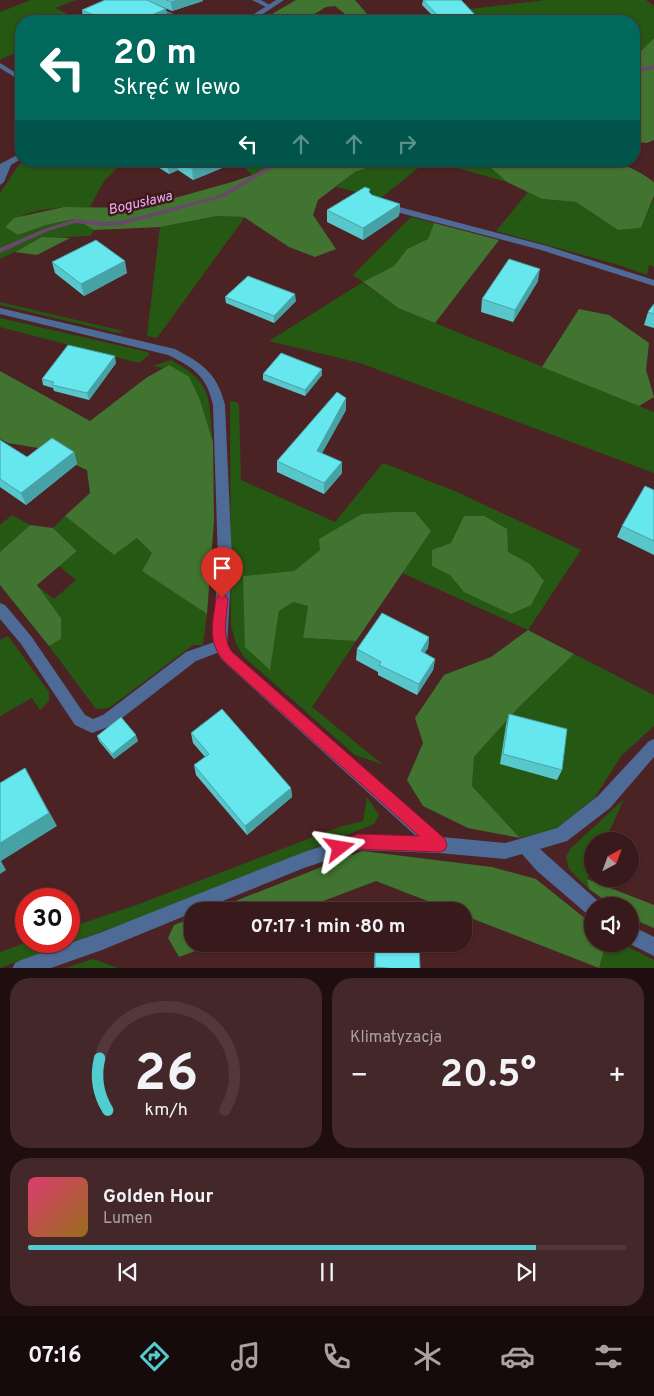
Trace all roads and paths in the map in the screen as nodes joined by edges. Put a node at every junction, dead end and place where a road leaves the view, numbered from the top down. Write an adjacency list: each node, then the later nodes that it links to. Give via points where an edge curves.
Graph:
1 (136, 0): 5 (street)
2 (255, 0): 4 (street)
3 (281, 0): 4 (street)
4 (270, 7): 6 (street)
5 (172, 15)
6 (256, 15)
7 (0, 65): 8 (street)
8 (15, 75)
9 (15, 160): 10 (street)
10 (3, 167): 11 (street)
11 (0, 182)
12 (374, 203): 13 (street, via 520,242)
13 (654, 283)
14 (0, 311): 16 (street, via 171,352 192,362 206,374 215,388 221,426 225,560)
15 (0, 609): 16 (street, via 26,640 80,720 92,726 108,720 191,656)
16 (220, 646): 18 (street, via 227,656)
17 (654, 746): 19 (street, via 604,802 562,835)
18 (439, 845): 19 (street, via 505,851); 23 (street, via 358,842 304,860 102,941)
19 (526, 846): 20 (street)
20 (584, 900)
21 (639, 939): 22 (street)
22 (654, 947)
23 (20, 968)

